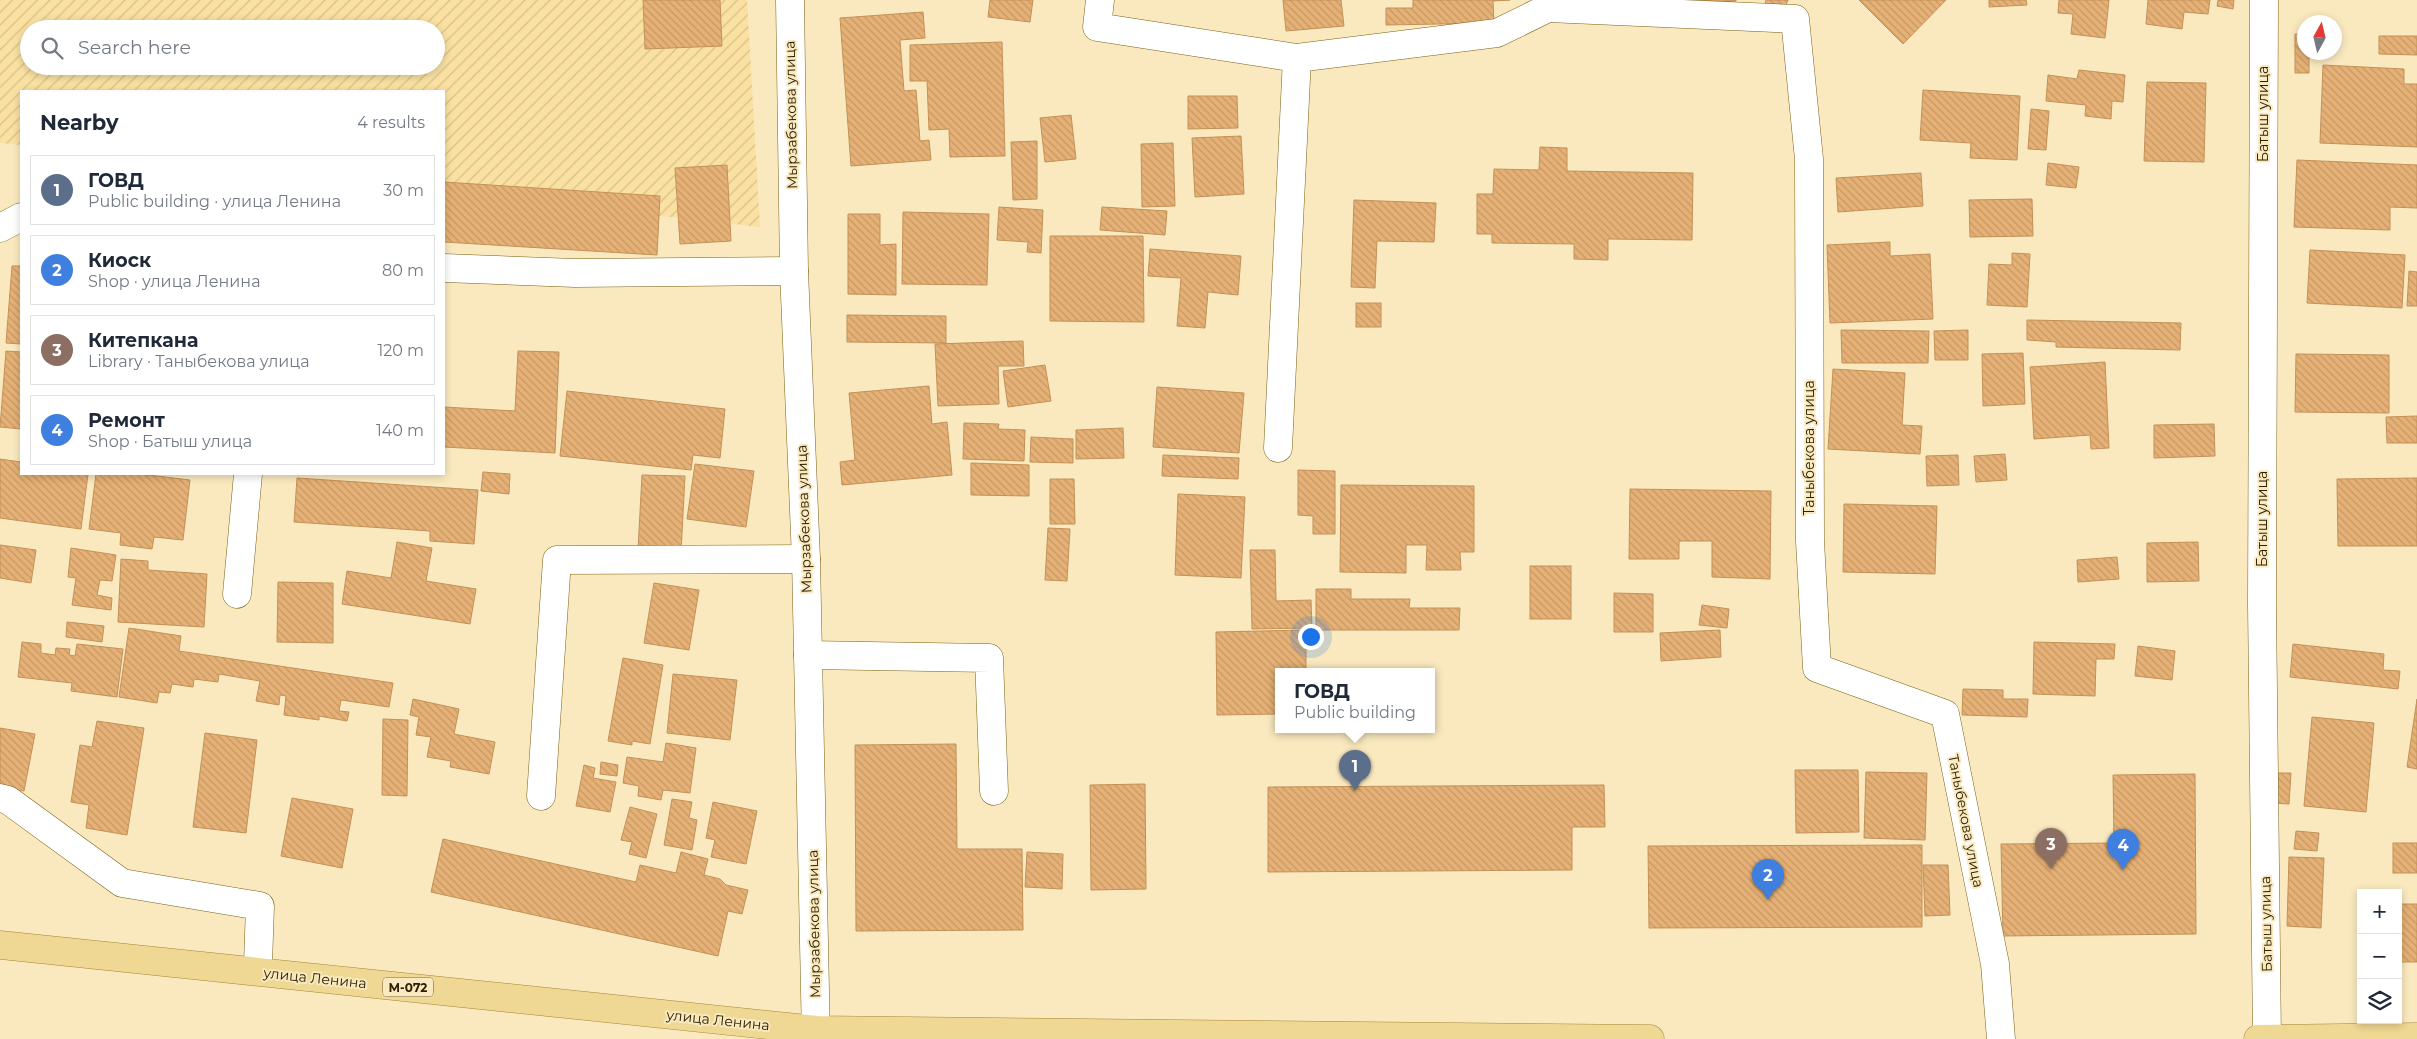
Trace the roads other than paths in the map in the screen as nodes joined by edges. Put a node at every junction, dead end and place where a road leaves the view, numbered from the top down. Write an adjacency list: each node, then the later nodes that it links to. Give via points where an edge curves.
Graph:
1 (790, 0): 9 (street, Мырзабекова улица)
2 (1100, 0): 5 (street, via 1097,27)
3 (2264, 0): 25 (street, Батыш улица, via 2262,605)
4 (1548, 4): 5 (street, via 1497,33); 23 (street, Таныбекова улица, via 1795,18 1809,159 1810,541 1817,668 1945,714 1995,964)
5 (1296, 58): 10 (street)
6 (20, 218): 7 (street)
7 (0, 228)
8 (445, 268): 9 (street, via 574,273)
9 (794, 270): 12 (street, Мырзабекова улица)
10 (1278, 448)
11 (248, 475): 13 (street)
12 (806, 559): 14 (street, Мырзабекова улица); 16 (street, via 557,560)
13 (237, 594)
14 (808, 655): 15 (street, via 989,658); 20 (street, Мырзабекова улица)
15 (994, 791)
16 (541, 796)
17 (0, 798): 19 (street, via 8,800 122,883 260,906)
18 (0, 945): 20 (main road, улица Ленина / М-072)
19 (258, 964)
20 (816, 1034): 22 (main road, улица Ленина / М-072)
21 (2417, 1037): 25 (main road)
22 (1650, 1039)
23 (2001, 1039)
24 (2258, 1039): 25 (main road)
25 (2266, 1039)

